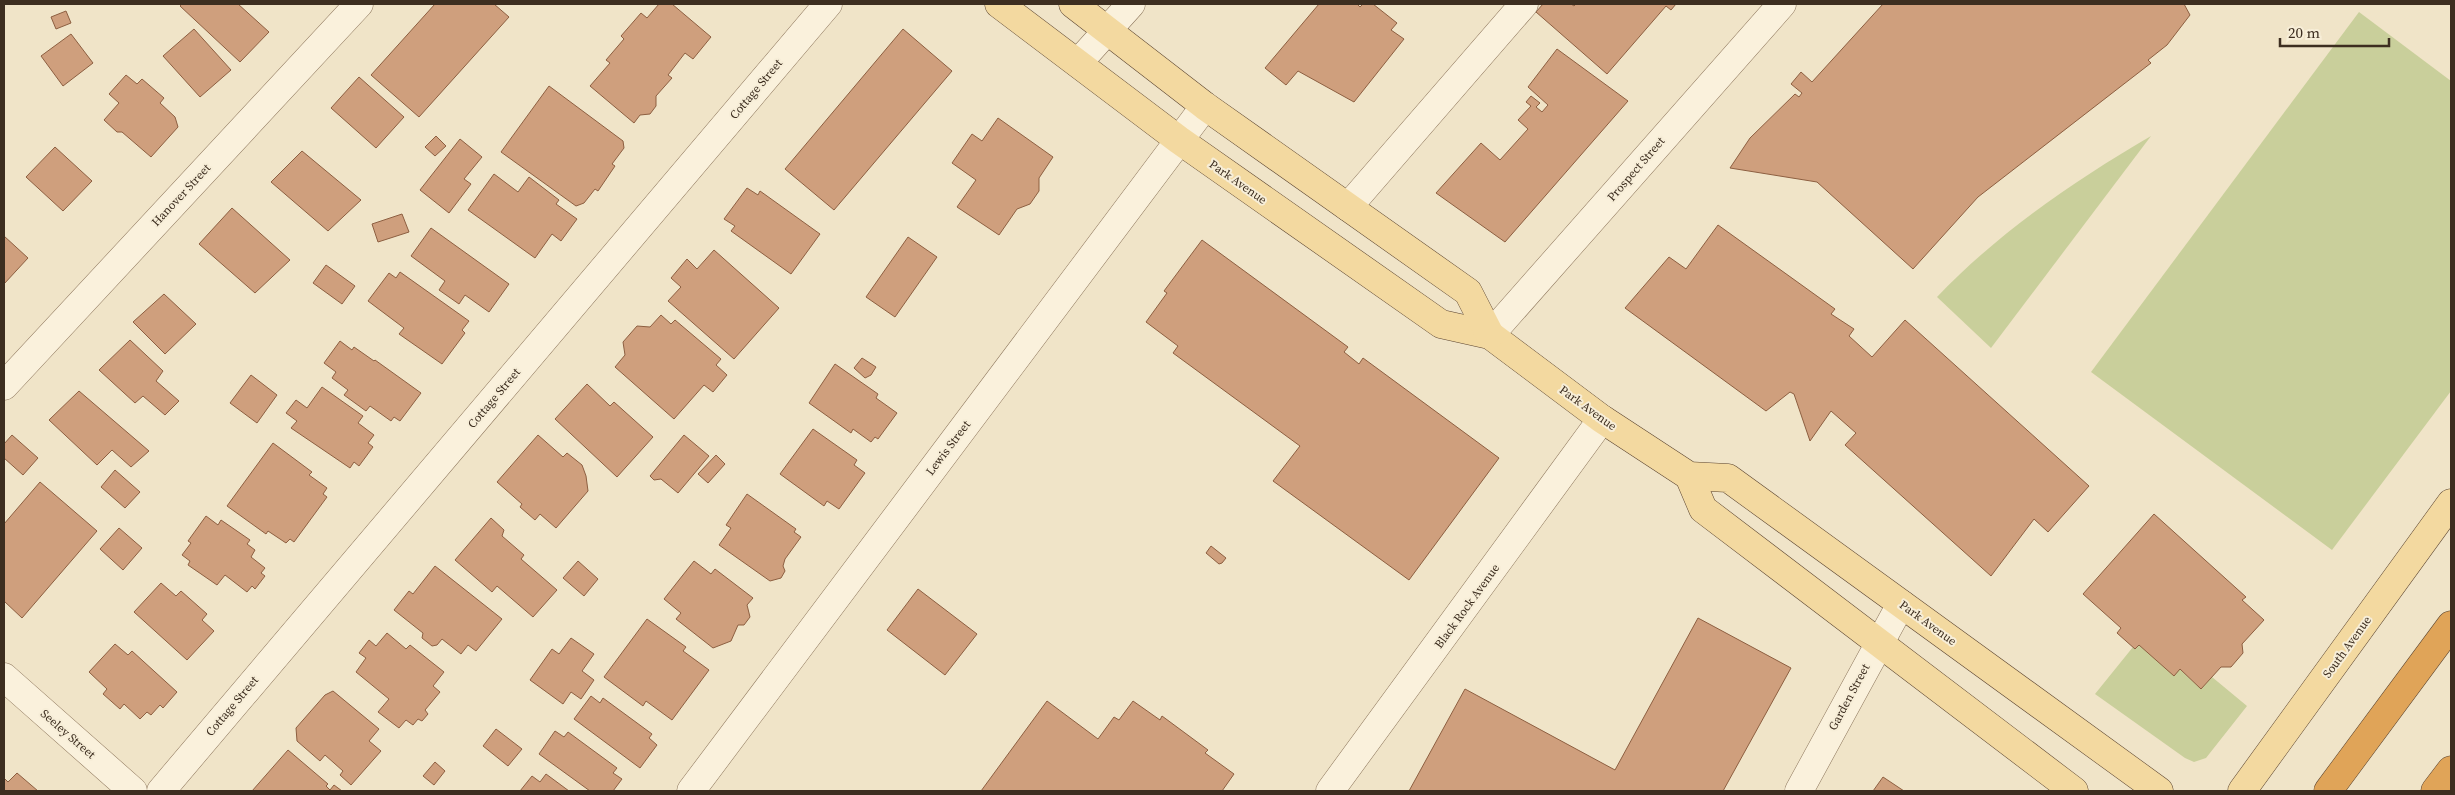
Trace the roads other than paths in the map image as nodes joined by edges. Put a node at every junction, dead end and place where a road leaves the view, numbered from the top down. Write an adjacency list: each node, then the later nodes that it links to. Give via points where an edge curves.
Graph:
1 (359, 4): 14 (street, Hanover Street)
2 (828, 4): 25 (street, Cottage Street)
3 (999, 4): 9 (main road, Park Avenue)
4 (1073, 4): 8 (main road, Park Avenue)
5 (1131, 4): 8 (street)
6 (1524, 4): 12 (street)
7 (1782, 4): 13 (street, Prospect Street)
8 (1107, 30): 9 (street); 10 (main road, Park Avenue)
9 (1078, 64): 11 (main road, Park Avenue)
10 (1205, 106): 11 (street, Lewis Street); 12 (main road, Park Avenue)
11 (1179, 140): 13 (main road, Park Avenue, via 1441,324); 26 (street, Lewis Street)
12 (1348, 207): 13 (main road, Park Avenue, via 1468,292)
13 (1490, 335): 15 (main road, Park Avenue)
14 (4, 386)
15 (1602, 419): 16 (main road, Park Avenue); 27 (street, Black Rock Avenue)
16 (1689, 476): 18 (main road, Park Avenue, via 1728,478); 20 (main road, via 1703,509)
17 (2451, 503): 31 (main road, South Avenue)
18 (1901, 604): 20 (street, Garden Street); 30 (main road, Park Avenue)
19 (2451, 625): 23 (highway)
20 (1878, 644): 28 (street, Garden Street); 29 (main road)
21 (4, 677): 24 (street, Seeley Street)
22 (2451, 770): 32 (highway)
23 (2330, 789)
24 (133, 791)
25 (160, 791)
26 (691, 791)
27 (1330, 791)
28 (1799, 791)
29 (2074, 791)
30 (2159, 791)
31 (2242, 791)
32 (2436, 791)

